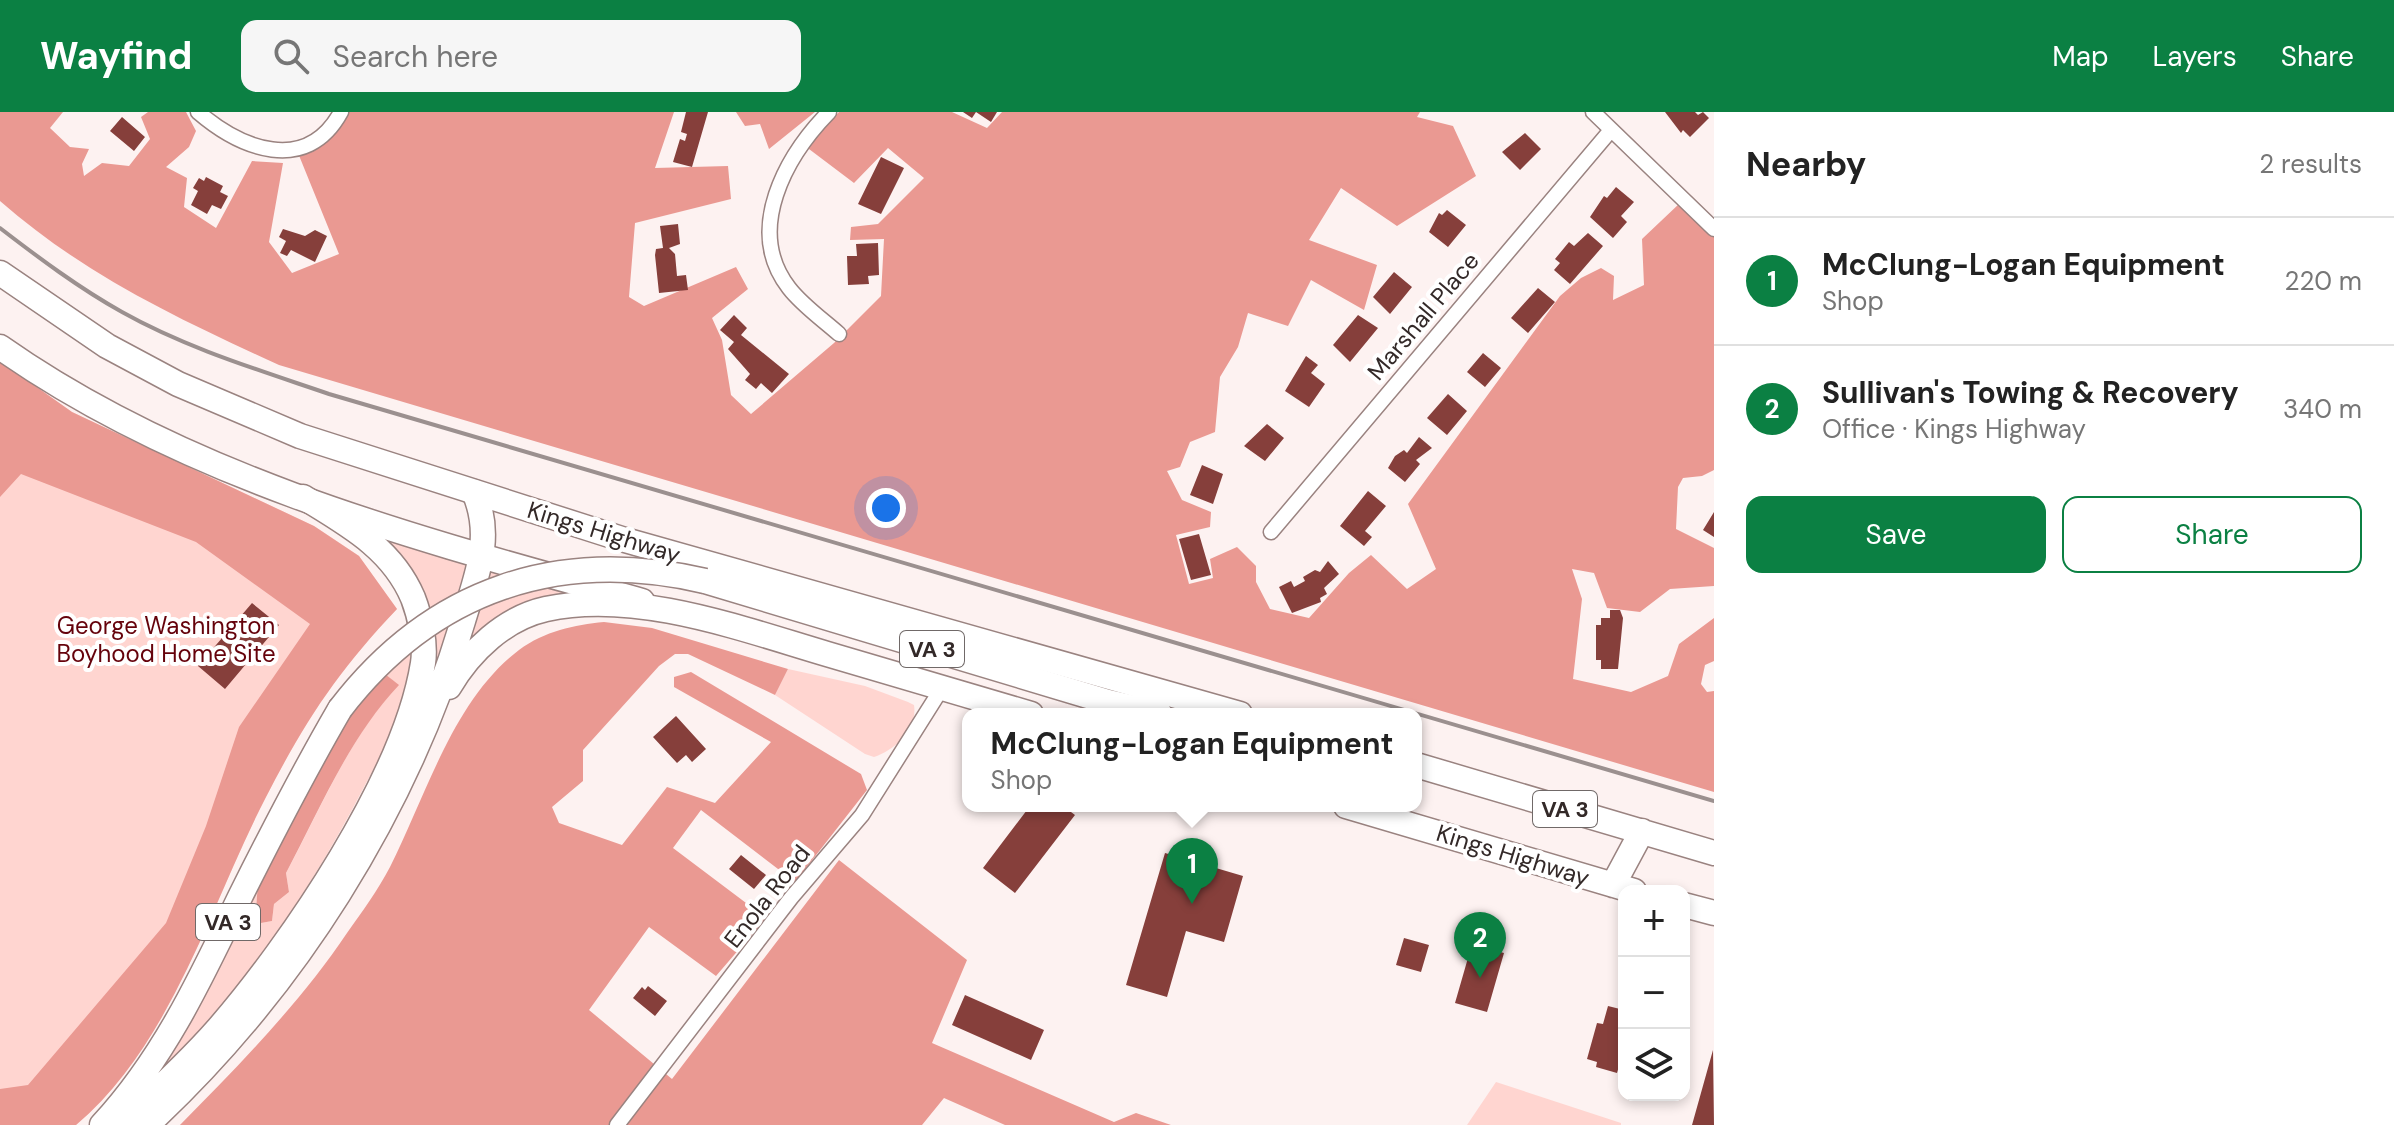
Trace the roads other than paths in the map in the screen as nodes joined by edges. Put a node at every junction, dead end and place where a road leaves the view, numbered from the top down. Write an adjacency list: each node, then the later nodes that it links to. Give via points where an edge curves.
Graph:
1 (198, 112): 2 (street, via 235,140 286,150 314,140)
2 (341, 112)
3 (829, 112): 8 (street, via 785,166 770,238 788,287)
4 (1593, 112): 5 (street)
5 (1611, 130): 6 (street); 12 (street, Marshall Place)
6 (1714, 229)
7 (0, 273): 10 (main road, Kings Highway, via 107,346 192,390 300,436)
8 (839, 334)
9 (0, 347): 11 (main road, via 73,395 155,438)
10 (474, 492): 13 (main road, via 485,524); 18 (main road, Kings Highway)
11 (303, 497): 13 (main road); 29 (main road, via 379,549 403,579 414,600 424,647 415,700 385,774 301,920 218,1029)
12 (1271, 532)
13 (483, 555): 14 (main road); 19 (main road, via 455,650)
14 (711, 620): 15 (main road, VA 3); 19 (main road, VA 3, via 597,604 528,614 476,652)
15 (942, 688): 16 (main road, VA 3); 31 (street, Enola Road, via 862,815 791,898)
16 (1010, 708)
17 (1134, 708): 28 (main road, VA 3, bridge, via 705,581 651,570 594,568 494,590 434,618 405,639 340,709 169,1036)
18 (1219, 708)
19 (422, 734): 30 (main road, VA 3, via 388,806 311,936 232,1039)
20 (1422, 767): 22 (main road, VA 3)
21 (1366, 812): 25 (main road, Kings Highway / VA 3)
22 (1642, 831): 23 (main road, VA 3); 24 (main road)
23 (1714, 853)
24 (1625, 885)
25 (1618, 886)
26 (1690, 907): 27 (main road)
27 (1714, 913)
28 (102, 1125)
29 (121, 1125)
30 (147, 1125)
31 (617, 1125)

